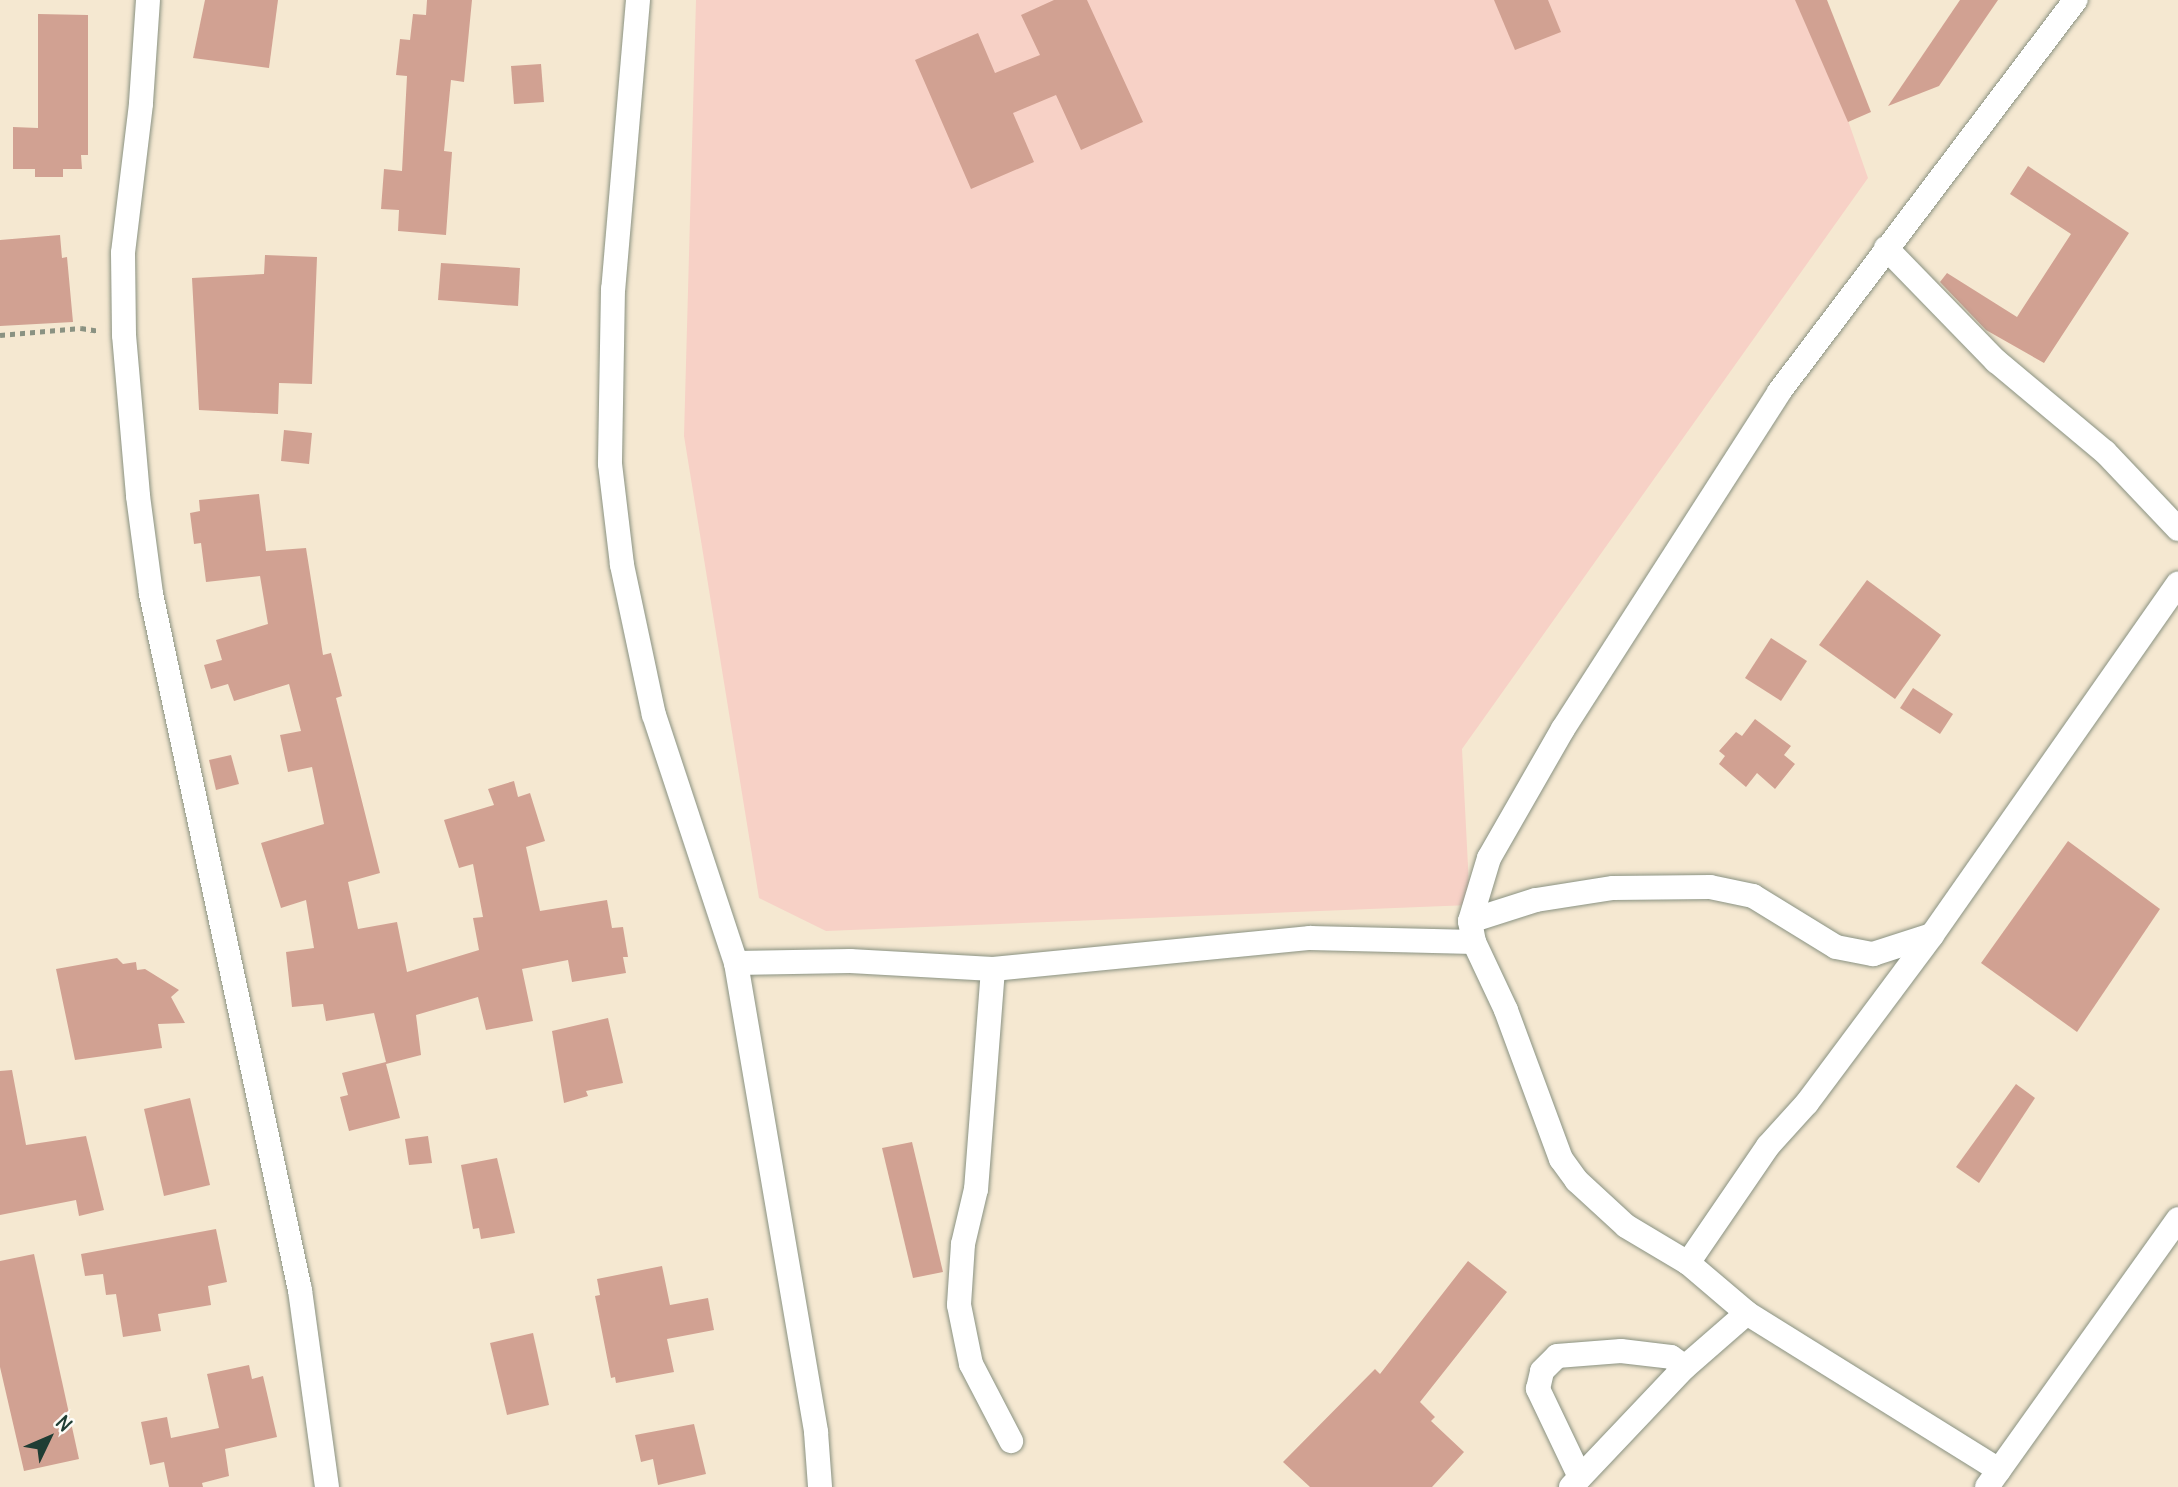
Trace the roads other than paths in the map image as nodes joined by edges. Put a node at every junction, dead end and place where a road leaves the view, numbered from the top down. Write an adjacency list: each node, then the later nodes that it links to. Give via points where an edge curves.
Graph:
1 (148, 0): 18 (street, via 123,253 124,335 151,594 282,1198 300,1290)
2 (638, 0): 9 (street, via 613,289 610,464 622,565 654,715)
3 (2076, 0): 4 (street)
4 (1886, 248): 5 (street, via 1996,361 2105,452); 7 (street, via 1779,392 1563,729 1489,858)
5 (2178, 529)
6 (2178, 584): 8 (street)
7 (1472, 931): 8 (street, via 1536,900 1613,888 1710,887 1753,896 1836,947 1873,954); 10 (street, via 1310,939); 12 (street, via 1568,1171 1626,1226)
8 (1932, 935): 12 (street, via 1807,1103 1768,1146)
9 (736, 963): 10 (street, via 850,961); 19 (street, via 816,1432)
10 (993, 969): 15 (street, via 976,1189 963,1244 959,1304 971,1364)
11 (2178, 1219): 16 (street)
12 (1688, 1262): 13 (street)
13 (1747, 1313): 14 (street); 16 (street)
14 (1685, 1367): 17 (street); 17 (street, via 1671,1357 1621,1351 1557,1356 1542,1371 1538,1389)
15 (1011, 1441)
16 (1993, 1479)
17 (1576, 1482)
18 (327, 1487)
19 (820, 1487)

